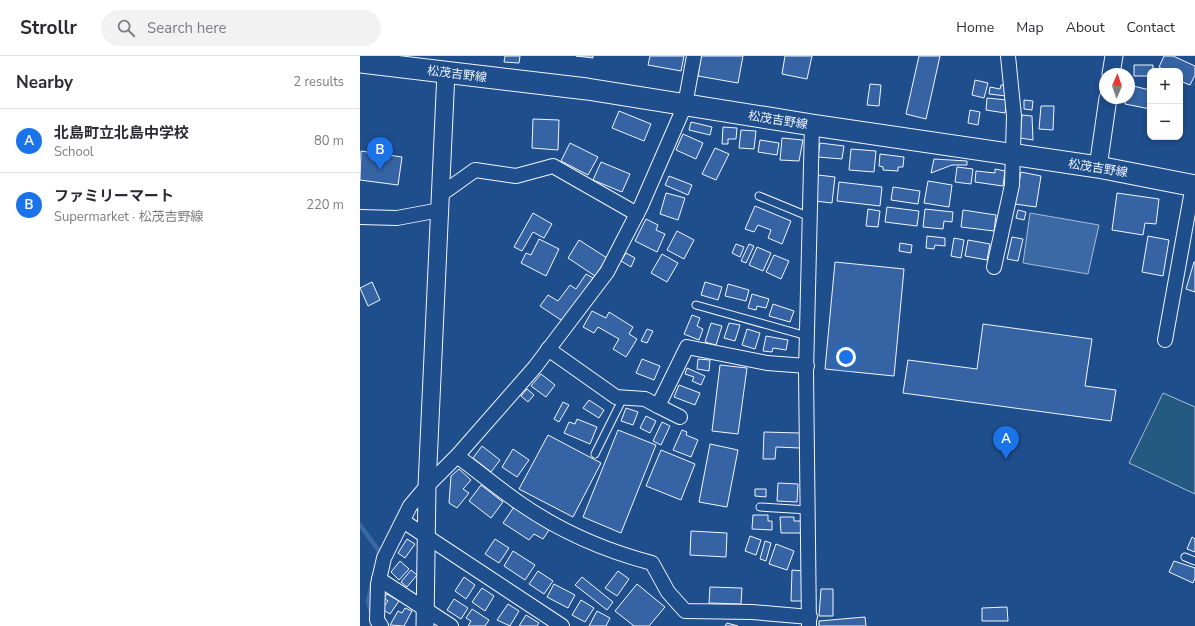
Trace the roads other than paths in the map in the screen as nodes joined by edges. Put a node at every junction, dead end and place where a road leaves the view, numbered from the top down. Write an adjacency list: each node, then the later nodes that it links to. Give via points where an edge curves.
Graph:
1 (694, 56): 8 (street)
2 (1008, 56): 10 (street, via 1014,116)
3 (1114, 56): 5 (street)
4 (360, 62): 6 (main road, 松茂吉野線, via 424,66)
5 (1112, 68)
6 (446, 72): 8 (main road, 松茂吉野線, via 587,89); 14 (street)
7 (1107, 104): 11 (street)
8 (685, 105): 9 (main road, 松茂吉野線); 15 (street)
9 (812, 125): 10 (main road, 松茂吉野線); 17 (street)
10 (1012, 155): 11 (main road, 松茂吉野線); 18 (street, via 1012,185)
11 (1098, 167): 12 (main road, 松茂吉野線)
12 (1194, 186): 21 (street)
13 (759, 196): 17 (lane)
14 (440, 203): 15 (street, via 475,170 516,176 553,166); 16 (street, via 396,218); 29 (street)
15 (636, 214): 22 (street, via 607,272)
16 (360, 217)
17 (810, 217): 20 (street)
18 (994, 267)
19 (696, 305): 20 (lane)
20 (807, 336): 23 (street)
21 (1165, 340)
22 (548, 349): 24 (street, via 616,397); 28 (street)
23 (807, 366): 25 (street, via 767,363 687,348); 31 (street)
24 (623, 398): 25 (street, via 645,399); 27 (lane)
25 (658, 406): 26 (street)
26 (680, 417)
27 (595, 454)
28 (458, 456): 29 (street); 38 (street, via 522,505 573,535 652,564 668,592 685,610 752,612)
29 (427, 486): 32 (street, via 410,506); 33 (street)
30 (760, 507): 31 (lane)
31 (808, 510): 38 (street)
32 (403, 521): 33 (street); 36 (street, via 384,558)
33 (426, 536): 37 (street); 42 (street)
34 (1185, 557): 35 (lane)
35 (1195, 561)
36 (379, 579): 37 (street); 39 (street, via 377,620)
37 (425, 609): 40 (street); 41 (street)
38 (810, 621)
39 (381, 626)
40 (424, 626)
41 (451, 626)
42 (562, 626)

